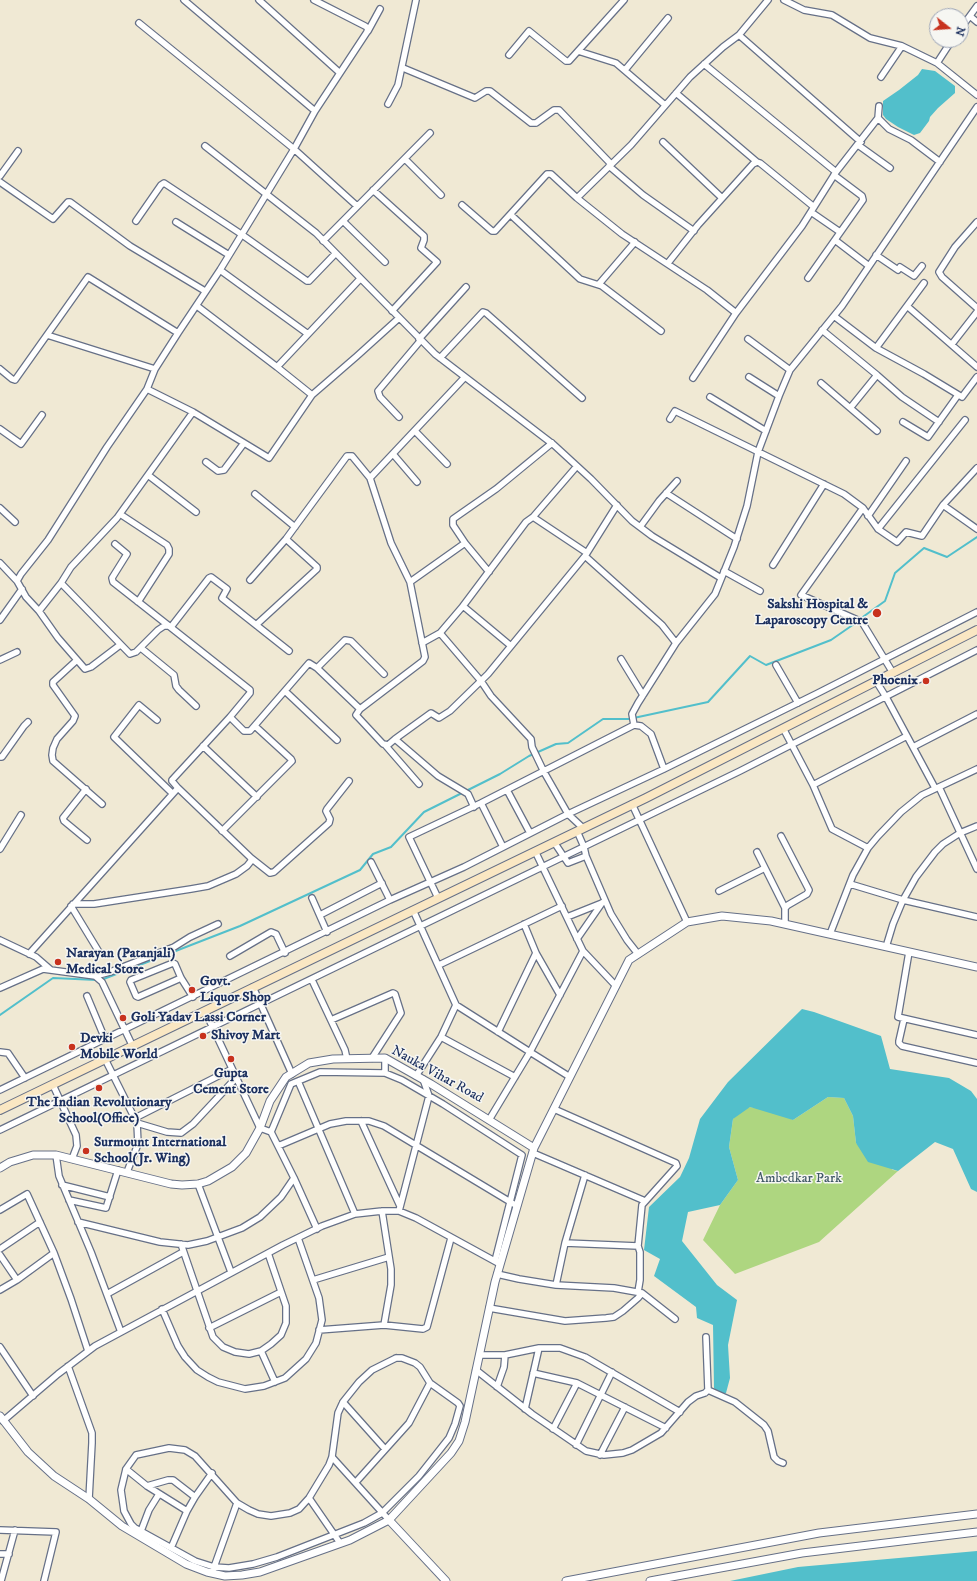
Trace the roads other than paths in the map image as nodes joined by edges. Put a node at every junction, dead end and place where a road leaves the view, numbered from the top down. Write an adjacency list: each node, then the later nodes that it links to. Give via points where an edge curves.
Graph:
1 (184, 0): 33 (street)
2 (259, 0): 25 (street)
3 (314, 0): 15 (street, via 365,26)
4 (416, 0): 23 (street)
5 (624, 0): 19 (street)
6 (759, 0): 8 (street)
7 (784, 0): 17 (street, via 804,10 839,18 870,38)
8 (766, 2): 16 (street)
9 (977, 6): 11 (street)
10 (380, 9): 15 (street)
11 (970, 16): 13 (street)
12 (668, 18): 24 (street)
13 (977, 22)
14 (139, 23): 39 (street)
15 (368, 31): 25 (street)
16 (739, 35): 22 (street); 37 (street)
17 (902, 46): 21 (street); 26 (street)
18 (947, 48): 21 (street)
19 (578, 52): 20 (street, via 566,61 530,31); 24 (street, via 613,61)
20 (509, 55)
21 (937, 63): 28 (street)
22 (704, 64): 27 (street); 46 (street)
23 (403, 68): 29 (street); 44 (street, via 476,98 490,91 531,123 536,123 554,110 559,110)
24 (625, 70): 30 (street)
25 (340, 73): 33 (street)
26 (881, 77)
27 (676, 93): 30 (street); 42 (street)
28 (977, 95)
29 (388, 104)
30 (665, 104): 44 (street, via 631,145)
31 (879, 106): 34 (street)
32 (977, 107): 43 (street)
33 (315, 111): 39 (street)
34 (878, 118): 37 (street); 43 (street, via 890,130 911,140)
35 (430, 133): 41 (street)
36 (664, 142): 53 (street)
37 (859, 144): 45 (street); 46 (street)
38 (205, 146): 50 (street)
39 (294, 148): 50 (street); 55 (street)
40 (18, 151): 47 (street)
41 (404, 159): 49 (street); 51 (street)
42 (757, 162): 53 (street); 56 (street)
43 (940, 162): 69 (street)
44 (610, 165): 52 (street); 62 (street, via 643,195)
45 (890, 168)
46 (835, 173): 56 (street); 63 (street, via 863,198)
47 (0, 176)
48 (0, 182): 81 (street, via 53,218 70,202 130,246)
49 (373, 190): 55 (street); 85 (street, via 424,236 421,248 437,262)
50 (267, 194): 64 (street); 66 (street)
51 (441, 195)
52 (577, 198): 57 (street, via 549,173); 67 (street)
53 (722, 198): 62 (street)
54 (462, 204): 57 (street, via 494,232)
55 (357, 206): 59 (street)
56 (812, 209): 63 (street); 87 (street)
57 (510, 215): 79 (street, via 580,279)
58 (136, 221): 64 (street, via 164,183)
59 (343, 221): 66 (street); 71 (street)
60 (176, 222): 70 (street)
61 (977, 222): 84 (street, via 955,247 939,272)
62 (694, 231): 72 (street)
63 (840, 232): 65 (street)
64 (241, 234): 68 (street, via 308,281); 70 (street)
65 (834, 240): 73 (street); 76 (street)
66 (323, 241): 68 (street)
67 (635, 242): 72 (street); 79 (street)
68 (335, 254): 77 (street)
69 (876, 255): 73 (street); 74 (street, via 898,270 900,267 914,276)
70 (229, 256): 75 (street)
71 (385, 262)
72 (668, 263): 87 (street)
73 (869, 266): 88 (street)
74 (922, 266)
75 (220, 270): 81 (street); 93 (street)
76 (808, 278)
77 (360, 279): 85 (street); 93 (street)
78 (924, 283): 83 (street)
79 (599, 284): 91 (street)
80 (466, 287): 96 (street)
81 (205, 291): 82 (street)
82 (197, 306): 92 (street); 100 (street)
83 (907, 306): 97 (street); 98 (street)
84 (977, 308)
85 (392, 312): 89 (street)
86 (977, 312): 97 (street)
87 (736, 313): 109 (street)
88 (834, 316): 90 (street); 98 (street)
89 (399, 318): 96 (street); 112 (street)
90 (822, 330): 104 (street); 105 (street)
91 (661, 331)
92 (178, 333): 94 (street, via 88,277); 103 (street)
93 (308, 334): 100 (street)
94 (47, 335): 102 (street, via 16,380); 103 (street)
95 (748, 339): 104 (street)
96 (420, 340): 99 (street); 120 (street, via 378,391 380,397)
97 (952, 344): 101 (street)
98 (876, 348): 113 (street)
99 (440, 358): 106 (street); 116 (street, via 483,312)
100 (277, 367): 112 (street)
101 (977, 367)
102 (0, 369)
103 (155, 369): 111 (street)
104 (790, 370): 114 (street)
105 (877, 375): 117 (street); 124 (street, via 902,397)
106 (465, 377): 126 (street); 129 (street)
107 (749, 377): 114 (street)
108 (977, 377): 113 (street, via 962,397)
109 (693, 378)
110 (821, 383): 117 (street)
111 (147, 389): 118 (street); 169 (street)
112 (312, 395): 130 (street, via 270,457 267,458)
113 (958, 395): 124 (street)
114 (779, 396): 127 (street)
115 (710, 397): 127 (street)
116 (582, 398)
117 (851, 407): 128 (street)
118 (193, 412): 130 (street); 138 (street)
119 (42, 415): 125 (street, via 21,444)
120 (399, 417)
121 (670, 419): 131 (street, via 675,411)
122 (965, 420): 156 (street)
123 (903, 422): 124 (street, via 928,437)
124 (940, 422)
125 (0, 429)
126 (415, 431): 132 (street); 135 (street)
127 (766, 431): 131 (street)
128 (877, 431)
129 (552, 443): 136 (street); 160 (street, via 496,489 453,519 453,525)
130 (244, 444): 134 (street, via 224,470 218,471)
131 (758, 452): 142 (street); 159 (street, via 747,506)
132 (393, 454): 139 (street); 141 (street)
133 (906, 461): 152 (street)
134 (206, 462)
135 (447, 464)
136 (577, 466): 145 (street); 151 (street)
137 (977, 468): 146 (street)
138 (148, 475): 149 (street); 150 (street)
139 (370, 478): 155 (street, via 349,455); 170 (street, via 391,543)
140 (677, 481): 143 (street)
141 (417, 482)
142 (824, 484): 148 (street); 164 (street)
143 (666, 493): 154 (street); 159 (street)
144 (254, 494): 155 (street)
145 (617, 505): 154 (street); 162 (street)
146 (943, 505): 156 (street, via 922,536 906,532 897,542); 157 (street)
147 (0, 508): 153 (street)
148 (863, 508): 152 (street); 192 (street, via 801,595 862,622)
149 (196, 512)
150 (120, 514): 171 (street, via 71,567); 174 (street, via 167,545 169,549 169,554)
151 (532, 516): 162 (street); 166 (street)
152 (868, 516): 156 (street)
153 (15, 522)
154 (640, 526): 167 (street)
155 (295, 527): 158 (street)
156 (878, 529)
157 (977, 530)
158 (286, 539): 168 (street); 179 (street, via 317,569)
159 (736, 539): 165 (street)
160 (466, 543): 166 (street); 170 (street)
161 (115, 544): 174 (street, via 127,554 112,580)
162 (586, 554): 184 (street, via 662,625); 186 (street)
163 (0, 563): 169 (street)
164 (773, 565)
165 (724, 571): 167 (street); 173 (street)
166 (489, 572): 175 (street)
167 (721, 578): 184 (street, via 715,594)
168 (250, 580)
169 (18, 582): 172 (street)
170 (410, 582): 183 (street)
171 (61, 583): 176 (street); 185 (street)
172 (22, 589): 176 (street); 178 (street)
173 (760, 591)
174 (138, 602): 180 (street)
175 (463, 606): 182 (street); 186 (street)
176 (39, 611): 194 (street)
177 (977, 612): 192 (street)
178 (0, 620)
179 (256, 625): 180 (street, via 222,598 227,589 210,577); 189 (street)
180 (170, 626): 187 (street, via 158,630); 208 (street, via 250,690)
181 (977, 630): 197 (main road)
182 (440, 633): 183 (street); 199 (street)
183 (422, 643): 206 (street, via 425,657 423,661)
184 (676, 643): 202 (street)
185 (120, 645): 187 (street, via 130,654); 194 (street, via 86,670)
186 (511, 646): 199 (street)
187 (141, 648): 205 (street, via 174,674 179,690)
188 (977, 650): 203 (street)
189 (290, 651)
190 (17, 652): 193 (street)
191 (621, 659): 202 (street)
192 (885, 659): 197 (street); 204 (street)
193 (0, 660)
194 (77, 660): 230 (street, via 53,682 75,716 73,722 57,739 52,755 54,761)
195 (776, 665): 204 (street)
196 (317, 668): 198 (street, via 348,639); 201 (street, via 309,663); 206 (street)
197 (893, 673): 200 (main road)
198 (384, 674)
199 (482, 681): 215 (street, via 450,711 439,718 430,713); 224 (street, via 491,696 531,739 532,747)
200 (876, 681): 203 (street); 213 (main road)
201 (286, 691): 212 (street); 216 (street)
202 (643, 695): 211 (street, via 632,714)
203 (886, 697): 214 (street); 217 (street)
204 (798, 703): 222 (street)
205 (196, 706)
206 (360, 709): 219 (street, via 356,715)
207 (977, 714): 220 (street)
208 (230, 717): 212 (street, via 244,731 250,731); 218 (street)
209 (157, 720): 232 (street, via 139,705 114,737)
210 (28, 722): 221 (street)
211 (634, 723): 222 (street, via 651,734); 224 (street)
212 (255, 726): 233 (street, via 292,761)
213 (783, 728): 217 (street); 236 (main road)
214 (907, 736): 220 (street); 227 (street)
215 (395, 739): 219 (street); 237 (street, via 438,776 465,792)
216 (337, 740)
217 (792, 745): 227 (street); 240 (street)
218 (204, 746): 228 (street, via 172,780); 233 (street)
219 (386, 746): 226 (street)
220 (913, 747): 229 (street)
221 (0, 757)
222 (664, 769): 238 (street)
223 (977, 769): 229 (street)
224 (544, 772): 231 (street); 238 (street)
225 (349, 781): 257 (street, via 326,811 329,823 274,872 270,873)
226 (419, 784)
227 (813, 786): 251 (street, via 832,829)
228 (178, 788): 232 (street); 243 (street)
229 (937, 788): 245 (street); 251 (street, via 922,795 901,812)
230 (86, 789): 235 (street); 247 (street, via 63,818)
231 (508, 790): 234 (street); 244 (street)
232 (172, 793): 271 (street)
233 (257, 797): 243 (street)
234 (481, 803): 237 (street); 249 (street)
235 (102, 804)
236 (632, 804): 240 (street); 242 (main road)
237 (474, 807): 262 (street, via 409,837)
238 (568, 814): 242 (street); 244 (street)
239 (21, 815): 252 (street)
240 (640, 820): 250 (street); 278 (street)
241 (977, 826): 245 (street)
242 (580, 829): 248 (main road); 250 (street)
243 (222, 831): 257 (street)
244 (530, 833): 249 (street)
245 (960, 833): 261 (street); 269 (street, via 935,852)
246 (781, 836): 273 (street, via 809,890 807,894)
247 (87, 840)
248 (554, 842): 253 (main road); 256 (street)
249 (503, 847): 262 (street)
250 (584, 847): 255 (street); 256 (street)
251 (868, 848): 264 (street)
252 (0, 849)
253 (535, 851): 259 (street); 267 (main road)
254 (757, 852): 260 (street)
255 (586, 856): 256 (street, via 568,863); 270 (street)
256 (565, 857): 259 (street)
257 (251, 858): 271 (street, via 251,862 236,874 208,886 117,901)
258 (371, 862): 263 (street)
259 (543, 868): 272 (street); 282 (street)
260 (765, 868): 265 (street); 273 (street)
261 (977, 869)
262 (431, 882): 267 (street); 268 (street)
263 (382, 883): 268 (street); 275 (street)
264 (850, 884): 269 (street); 284 (street)
265 (719, 891)
266 (312, 898): 275 (street)
267 (438, 898): 274 (main road)
268 (390, 900): 283 (street)
269 (903, 900): 277 (street); 287 (street)
270 (604, 902): 276 (street); 285 (street); 294 (street)
271 (72, 905): 289 (street); 293 (street)
272 (562, 906): 276 (street); 280 (street)
273 (784, 908): 281 (street)
274 (413, 910): 282 (street); 303 (main road)
275 (320, 915): 283 (street)
276 (566, 917): 285 (street)
277 (977, 917)
278 (688, 922): 281 (street, via 722,916); 294 (street)
279 (218, 924): 299 (street, via 174,947)
280 (524, 924): 292 (street); 296 (street)
281 (785, 924): 284 (street)
282 (421, 927): 296 (street); 301 (street)
283 (327, 932): 291 (street)
284 (830, 934): 287 (street)
285 (577, 939): 288 (street)
286 (0, 940): 293 (street)
287 (886, 947): 290 (street)
288 (583, 951): 302 (street); 305 (street)
289 (99, 952)
290 (909, 952): 297 (street); 311 (street, via 898,1015)
291 (285, 953): 295 (street, via 276,934 271,932); 307 (street)
292 (536, 953): 305 (street); 315 (street)
293 (29, 954): 298 (street)
294 (638, 954): 302 (street, via 629,960)
295 (230, 956)
296 (439, 965): 309 (street)
297 (977, 967)
298 (51, 970): 299 (street); 304 (street, via 43,969)
299 (96, 977): 314 (street, via 102,982)
300 (182, 978): 300 (street, via 172,963 130,982 138,997); 307 (street)
301 (312, 980): 308 (street); 312 (street)
302 (616, 986): 332 (street)
303 (253, 987): 308 (street); 310 (main road)
304 (0, 988)
305 (560, 995): 321 (street)
306 (87, 996): 318 (street)
307 (193, 997): 314 (street)
308 (260, 1005): 313 (street); 329 (street)
309 (456, 1005): 315 (street); 317 (street)
310 (205, 1011): 313 (street); 319 (main road)
311 (904, 1019): 316 (street); 326 (street, via 899,1041 902,1046)
312 (331, 1020): 322 (street, via 395,994 401,1014); 325 (street)
313 (212, 1028): 327 (street); 330 (street)
314 (125, 1030): 318 (street); 319 (street)
315 (498, 1032): 321 (street)
316 (977, 1035)
317 (441, 1037): 331 (street); 335 (street)
318 (105, 1039): 333 (street)
319 (133, 1047): 324 (main road)
320 (0, 1052): 333 (street, via 8,1053)
321 (530, 1052): 331 (street); 332 (street)
322 (372, 1058): 323 (street, Nauka Vihar Road); 325 (street, Nauka Vihar Road)
323 (385, 1058): 328 (street); 335 (street, Nauka Vihar Road)
324 (105, 1059): 330 (street); 337 (main road)
325 (347, 1059): 329 (street, Nauka Vihar Road, via 309,1063)
326 (977, 1063)
327 (232, 1069): 334 (street); 343 (street)
328 (385, 1073): 336 (street, via 320,1072); 339 (street)
329 (292, 1074): 346 (street, Nauka Vihar Road, via 286,1077 270,1101)
330 (113, 1076): 340 (street); 343 (street)
331 (515, 1077): 344 (street)
332 (570, 1077): 341 (street)
333 (25, 1078): 338 (street)
334 (236, 1078): 343 (street, via 193,1124 181,1132 167,1132); 346 (street)
335 (419, 1078): 339 (street); 344 (street, Nauka Vihar Road)
336 (298, 1081): 347 (street); 349 (street, via 291,1084)
337 (53, 1085): 340 (street); 342 (main road)
338 (0, 1090)
339 (429, 1096): 351 (street); 364 (street, via 522,1155)
340 (61, 1101): 348 (street); 354 (street, via 76,1136 77,1146)
341 (554, 1109): 352 (street); 365 (street, via 676,1162 676,1166)
342 (0, 1110)
343 (136, 1120): 357 (street, via 138,1144)
344 (489, 1120): 352 (street, Nauka Vihar Road)
345 (361, 1121): 347 (street, via 330,1124); 351 (street, via 384,1126); 367 (street)
346 (260, 1128): 349 (street); 360 (street, Nauka Vihar Road, via 246,1152 232,1167)
347 (318, 1129): 350 (street); 370 (street)
348 (0, 1130)
349 (271, 1132): 350 (street)
350 (278, 1146): 359 (street)
351 (417, 1146): 364 (street); 367 (street)
352 (534, 1150): 358 (street); 366 (street)
353 (56, 1156): 354 (street, Nauka Vihar Road); 355 (street, Nauka Vihar Road, via 33,1154); 361 (street)
354 (72, 1159): 356 (street, Nauka Vihar Road)
355 (0, 1168)
356 (118, 1170): 357 (street, Nauka Vihar Road); 362 (street)
357 (128, 1172): 360 (street, Nauka Vihar Road, via 171,1184)
358 (585, 1176): 365 (street); 377 (street)
359 (294, 1178): 373 (street); 374 (street, via 281,1197 260,1217 242,1228)
360 (198, 1184): 374 (street)
361 (62, 1185): 362 (street); 363 (street)
362 (110, 1197): 363 (street, via 105,1209)
363 (69, 1200): 372 (street)
364 (510, 1202): 366 (street); 386 (street)
365 (645, 1202): 379 (street, via 642,1205)
366 (517, 1206): 386 (street)
367 (400, 1208): 369 (street); 376 (street)
368 (0, 1210): 371 (street, via 27,1194)
369 (382, 1211): 370 (street); 385 (street)
370 (355, 1214): 373 (street)
371 (40, 1222): 380 (street); 381 (street)
372 (78, 1222): 378 (street, via 160,1242); 396 (street)
373 (317, 1229): 375 (street)
374 (218, 1237): 378 (street, via 188,1245); 387 (street)
375 (298, 1238): 383 (street); 390 (street)
376 (451, 1238): 386 (street); 400 (street, via 427,1327 422,1329)
377 (565, 1243): 379 (street); 391 (street)
378 (181, 1244): 382 (street)
379 (638, 1246): 395 (street)
380 (0, 1249)
381 (54, 1252): 389 (street); 407 (street)
382 (183, 1252): 393 (street); 396 (street)
383 (268, 1253): 387 (street); 394 (street)
384 (0, 1255): 389 (street)
385 (390, 1257): 390 (street); 400 (street, via 391,1285)
386 (498, 1263): 388 (street)
387 (231, 1272): 393 (street)
388 (497, 1274): 391 (street); 397 (street)
389 (17, 1280): 392 (street)
390 (313, 1280): 402 (street, via 319,1298 322,1320)
391 (556, 1285): 395 (street)
392 (0, 1290)
393 (196, 1290): 398 (street); 401 (street)
394 (281, 1292): 401 (street); 408 (street, via 286,1306 286,1323 281,1335)
395 (640, 1292): 397 (street, via 638,1298 624,1311 606,1318 565,1321); 399 (street)
396 (107, 1294): 403 (street)
397 (489, 1308): 409 (street)
398 (162, 1309): 403 (street); 415 (street, via 185,1357 208,1378 245,1389)
399 (675, 1319)
400 (384, 1325): 402 (street)
401 (209, 1328): 408 (street, via 213,1337 223,1347 249,1354)
402 (320, 1330): 415 (street, via 316,1343 306,1359 285,1378)
403 (121, 1332): 407 (street)
404 (706, 1337): 419 (street)
405 (0, 1347): 421 (street)
406 (539, 1348): 410 (street); 413 (street, via 560,1348 585,1357); 414 (street)
407 (88, 1351): 411 (street)
408 (261, 1351): 415 (street)
409 (480, 1355): 410 (street); 412 (street)
410 (505, 1355): 418 (street)
411 (68, 1366): 421 (street); 441 (street, via 92,1433)
412 (476, 1370): 418 (street); 446 (street, via 459,1441)
413 (612, 1372): 420 (street); 425 (street)
414 (533, 1373): 417 (street); 424 (street)
415 (275, 1382)
416 (430, 1383): 422 (street, via 416,1363 396,1358 372,1370); 430 (street, via 409,1423); 444 (street, via 459,1404 455,1424 449,1438 418,1476)
417 (577, 1383): 420 (street); 428 (street)
418 (497, 1387): 424 (street)
419 (708, 1390): 425 (street, via 696,1396); 433 (street, via 735,1402 759,1420 768,1431 774,1457)
420 (601, 1395): 423 (street); 429 (street)
421 (33, 1396): 426 (street)
422 (343, 1402): 430 (street); 432 (street, via 338,1413)
423 (625, 1407): 427 (street); 431 (street)
424 (525, 1409): 428 (street)
425 (680, 1412): 427 (street)
426 (2, 1418): 441 (street, via 28,1452 54,1476)
427 (666, 1428): 431 (street, via 632,1450)
428 (553, 1429): 429 (street)
429 (576, 1445): 431 (street)
430 (385, 1450): 436 (street)
431 (600, 1455)
432 (332, 1457): 436 (street); 440 (street, via 324,1476)
433 (783, 1463)
434 (126, 1469): 435 (street, via 140,1453 175,1448 195,1456); 437 (street); 449 (street, via 121,1490 122,1504 131,1524)
435 (212, 1473): 439 (street); 442 (street)
436 (356, 1482): 444 (street)
437 (147, 1486): 438 (street); 439 (street, via 173,1480)
438 (160, 1494): 443 (street); 449 (street, via 149,1510)
439 (195, 1497): 443 (street)
440 (309, 1498): 442 (street, via 294,1511 271,1516 258,1514); 451 (street)
441 (89, 1500): 456 (street, via 122,1526 186,1564)
442 (237, 1503): 456 (street)
443 (187, 1511): 453 (street)
444 (382, 1513): 446 (street); 451 (street)
445 (977, 1514): 460 (street, via 819,1533)
446 (389, 1520): 452 (street); 459 (street)
447 (0, 1530): 448 (street)
448 (15, 1530): 455 (street); 458 (street, via 56,1532)
449 (141, 1531): 453 (street)
450 (977, 1532): 461 (street, via 802,1553)
451 (334, 1535): 452 (street); 456 (street, via 253,1564)
452 (340, 1543): 456 (street, via 260,1572 225,1576)
453 (171, 1548): 456 (street)
454 (0, 1554): 455 (street)
455 (8, 1554): 457 (street)
456 (213, 1570)
457 (1, 1581)
458 (44, 1581)
459 (446, 1581)
460 (566, 1581)
461 (650, 1581)

